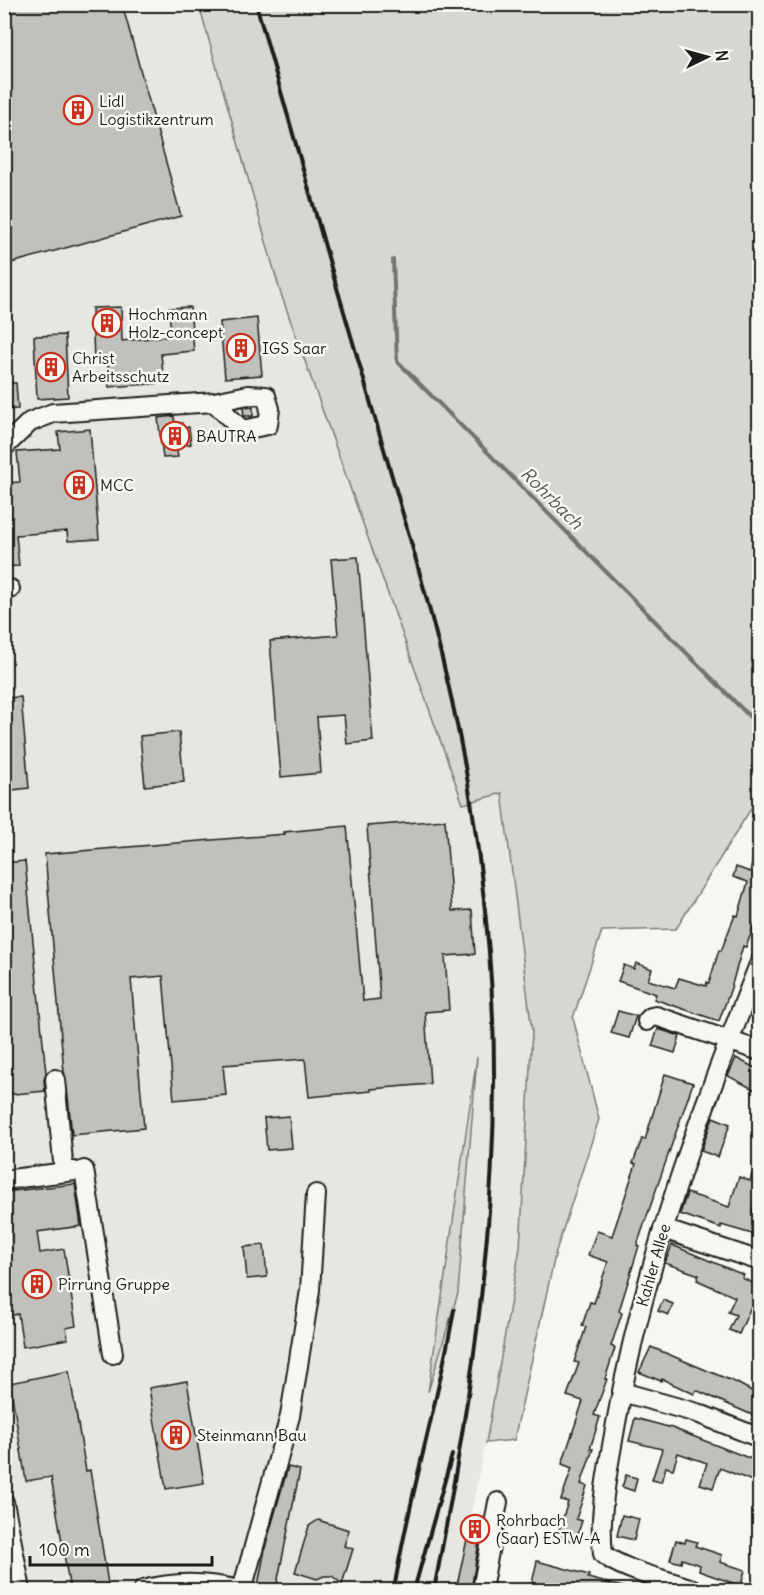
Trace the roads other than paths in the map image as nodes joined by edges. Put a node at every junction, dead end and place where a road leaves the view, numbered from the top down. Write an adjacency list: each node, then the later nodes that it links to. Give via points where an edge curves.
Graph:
1 (214, 402): 2 (street, via 53,413 30,422)
2 (4, 447)
3 (759, 962): 5 (street, Kahler Allee)
4 (647, 1021): 5 (street, via 656,1016)
5 (730, 1041): 6 (street); 11 (street, Kahler Allee)
6 (759, 1051)
7 (55, 1079): 8 (street)
8 (64, 1172): 9 (street); 13 (street, via 90,1169)
9 (4, 1180)
10 (316, 1194): 20 (street, via 310,1290 290,1416)
11 (663, 1229): 12 (street); 14 (street, Kahler Allee, via 636,1323)
12 (759, 1261)
13 (112, 1354)
14 (622, 1392): 15 (street, via 697,1413); 22 (street, Kahler Allee, via 604,1506 603,1554 626,1567)
15 (759, 1438)
16 (4, 1502): 18 (street)
17 (498, 1502): 21 (street)
18 (21, 1590)
19 (143, 1590): 20 (street, via 193,1583)
20 (241, 1590)
21 (482, 1590)
22 (695, 1590)

